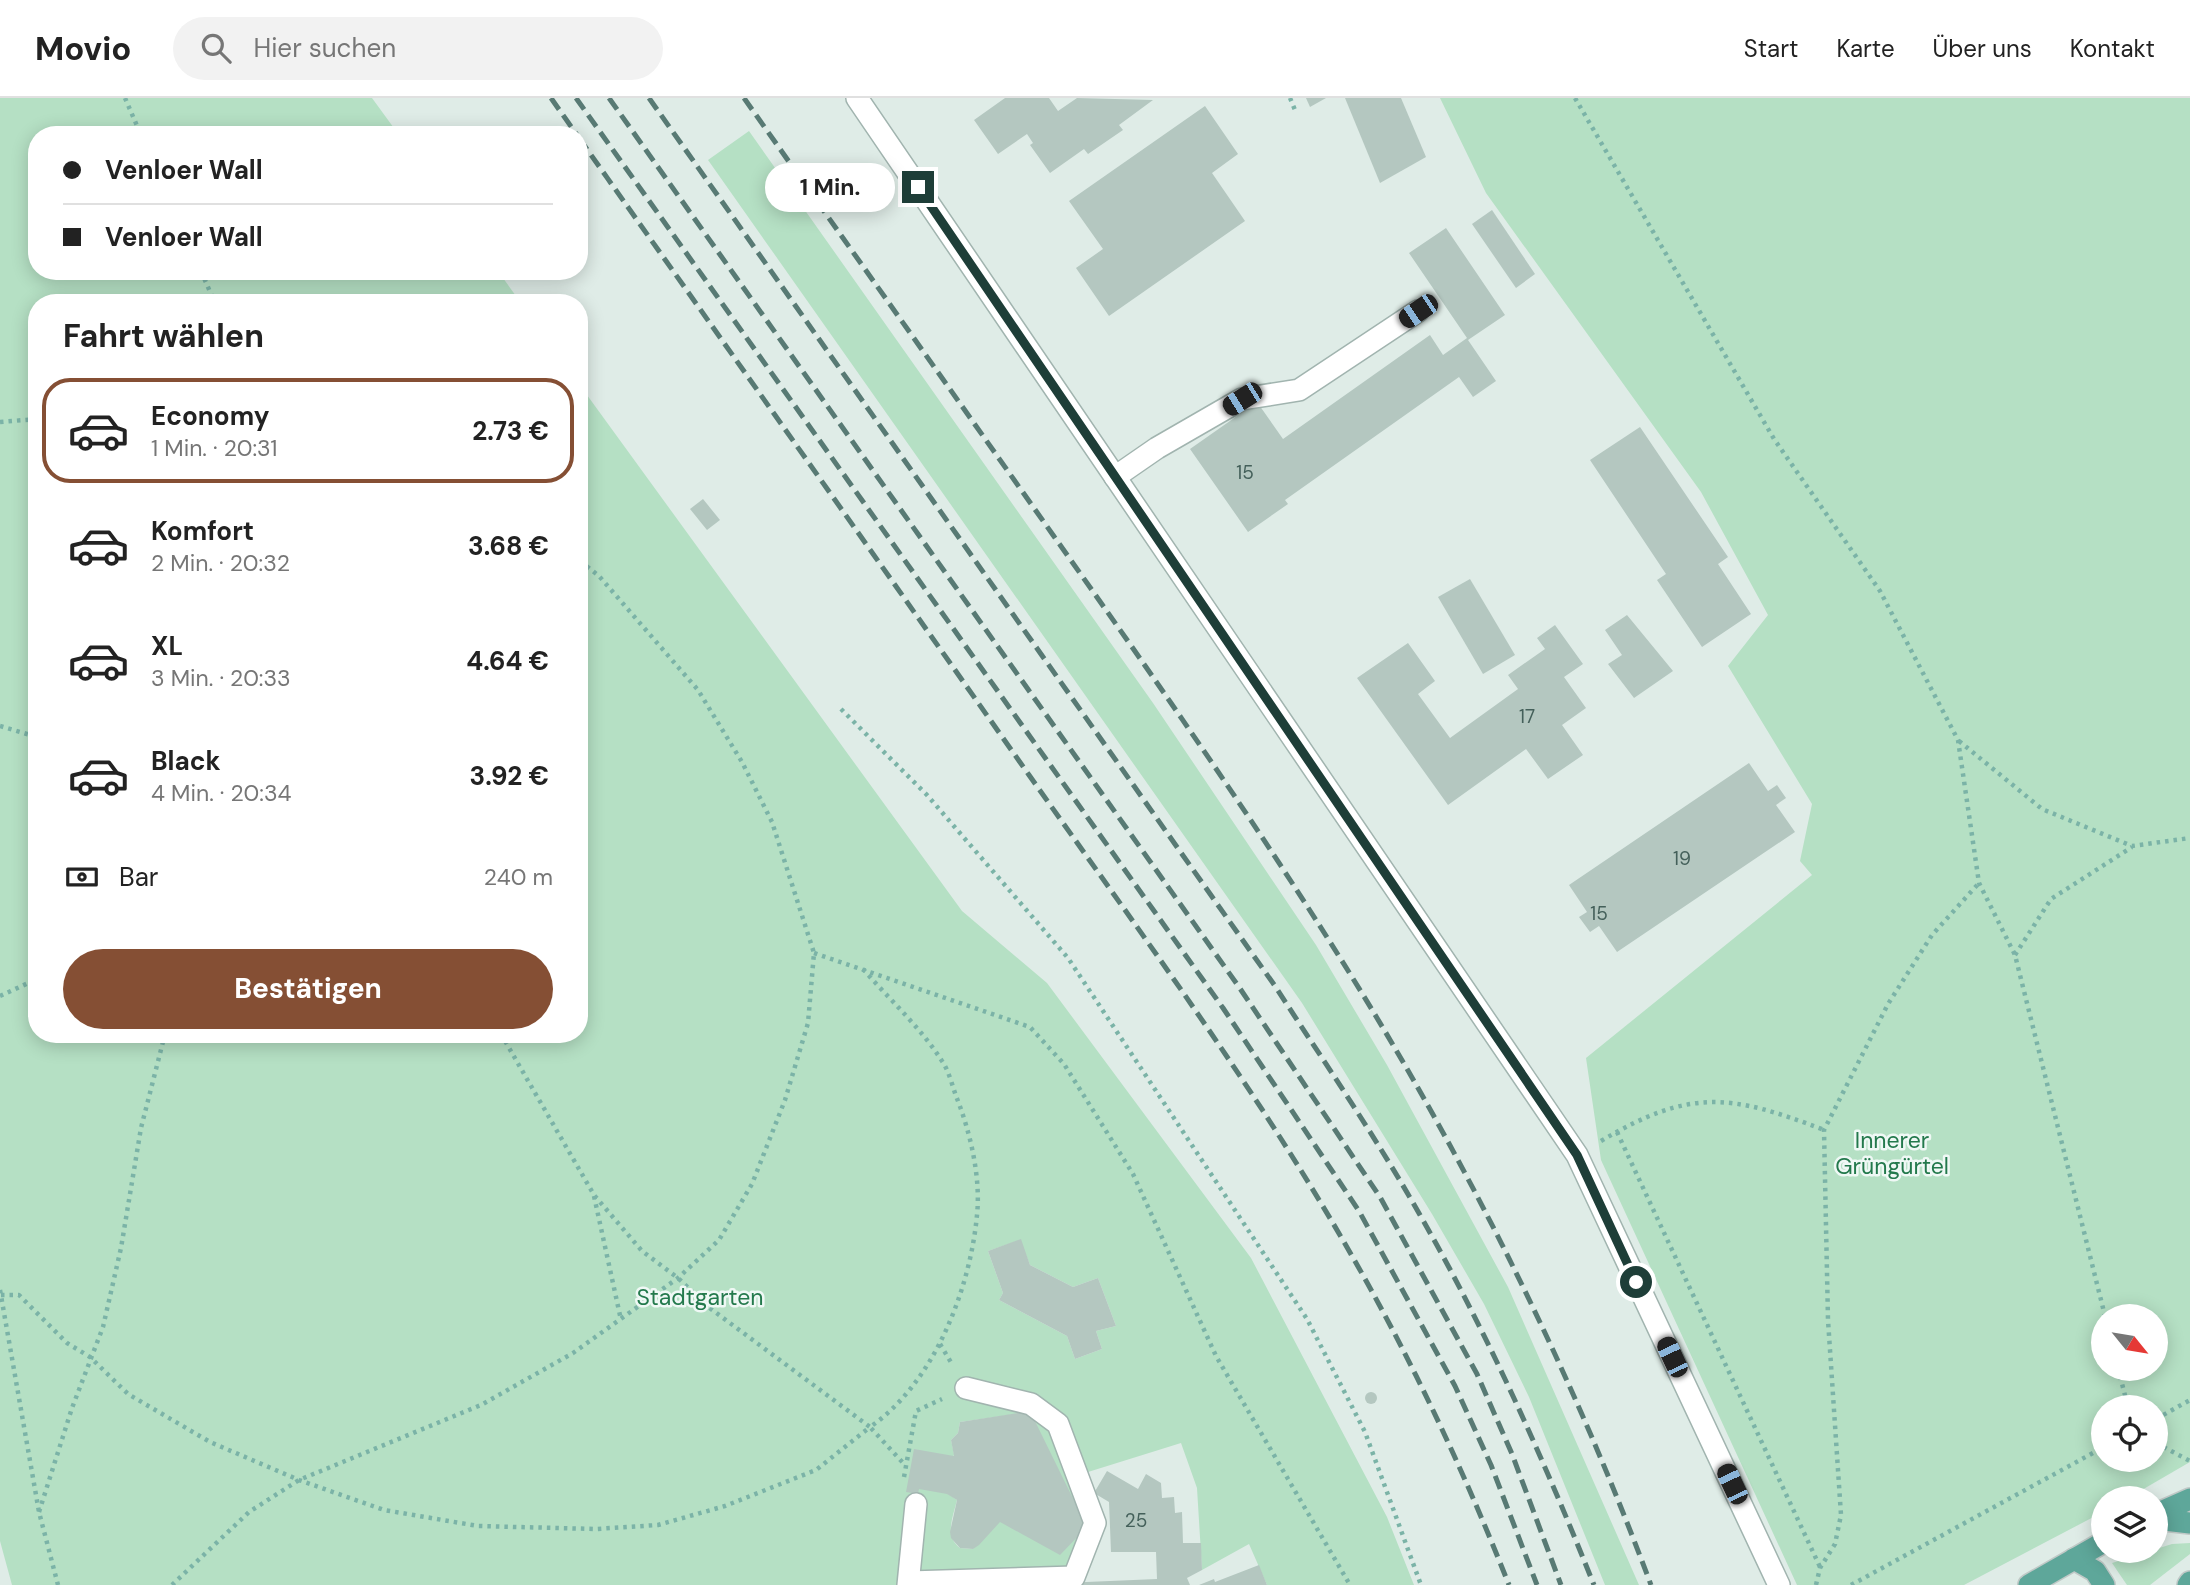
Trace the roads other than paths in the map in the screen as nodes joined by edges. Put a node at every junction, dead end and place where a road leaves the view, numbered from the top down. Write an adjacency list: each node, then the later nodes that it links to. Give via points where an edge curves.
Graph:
1 (857, 98): 3 (street)
2 (1418, 311): 3 (street, via 1299,390 1242,399)
3 (1115, 477): 13 (street, via 1577,1155)
4 (966, 1388): 12 (street, via 1031,1404 1058,1424 1094,1523 1074,1577)
5 (2190, 1499): 7 (main road)
6 (916, 1504): 12 (street)
7 (2168, 1511)
8 (2168, 1519): 9 (main road)
9 (2190, 1523)
10 (2091, 1549): 11 (main road)
11 (2074, 1559): 14 (main road); 15 (main road, via 2095,1571)
12 (908, 1583)
13 (1779, 1585)
14 (2029, 1585)
15 (2104, 1585)

